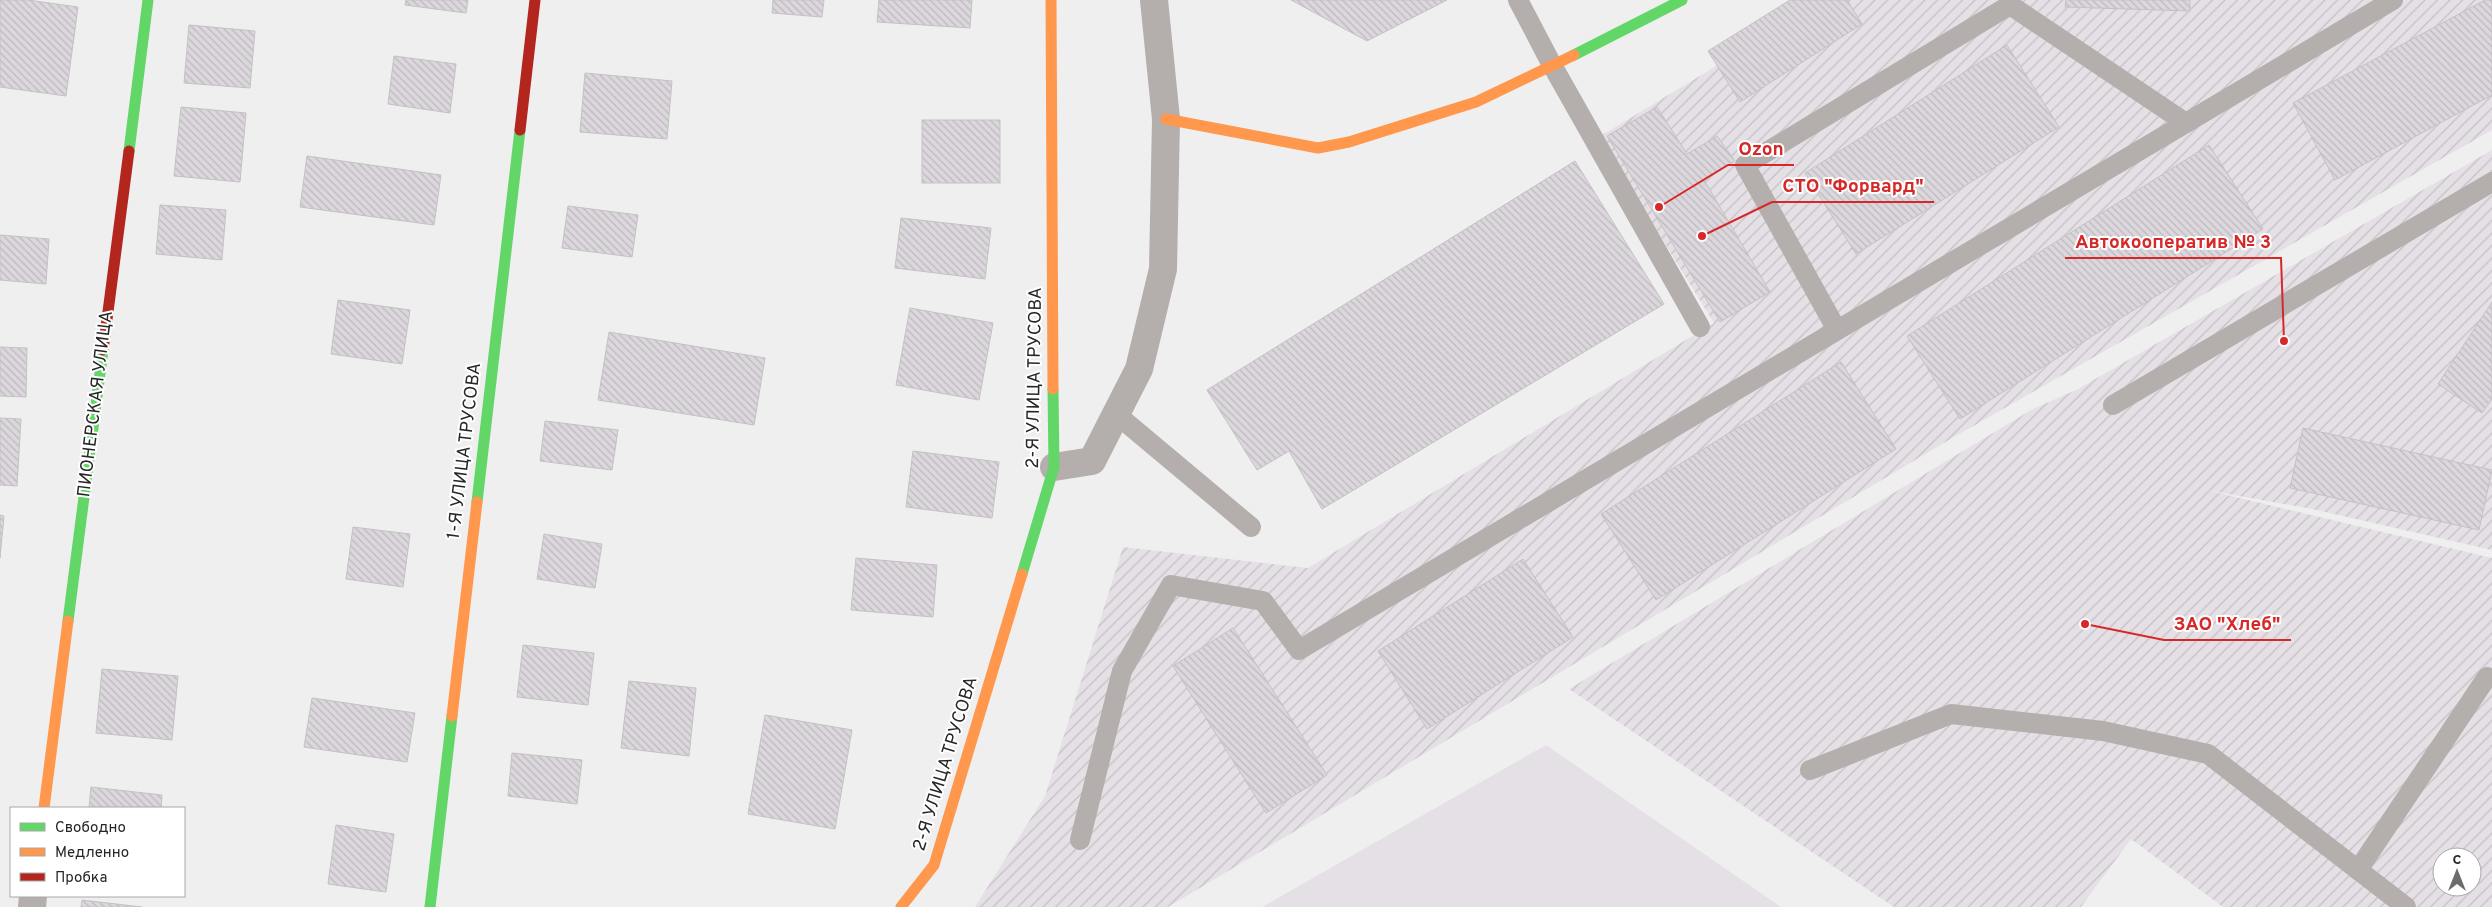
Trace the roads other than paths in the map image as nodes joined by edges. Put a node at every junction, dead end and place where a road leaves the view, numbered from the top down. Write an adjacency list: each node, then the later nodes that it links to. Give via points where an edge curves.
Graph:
1 (148, 0): 20 (street, ПИОНЕРСКАЯ УЛИЦА)
2 (535, 0): 23 (street, 1-Я УЛИЦА ТРУСОВА)
3 (1052, 0): 16 (street, 2-Я УЛИЦА ТРУСОВА)
4 (1154, 0): 9 (street)
5 (1518, 0): 8 (lane)
6 (1682, 0): 8 (street, via 1636,26)
7 (2393, 0): 10 (lane)
8 (1552, 65): 9 (street, via 1476,102 1349,142 1318,148); 12 (lane)
9 (1166, 119): 15 (street, via 1163,269 1138,369)
10 (2186, 123): 13 (lane); 13 (lane, via 2010,5 1745,165)
11 (2492, 182): 14 (lane)
12 (1700, 327)
13 (1837, 330): 21 (lane, via 1299,650 1263,601 1171,585 1122,671)
14 (2113, 405)
15 (1116, 414): 16 (street, via 1092,461); 17 (lane)
16 (1054, 467): 24 (street, 2-Я УЛИЦА ТРУСОВА, via 934,865)
17 (1251, 527)
18 (2487, 677): 22 (lane)
19 (1810, 770): 22 (lane, via 1951,714 2103,731 2208,754)
20 (44, 807)
21 (1080, 840)
22 (2358, 870): 25 (lane)
23 (430, 907)
24 (901, 907)
25 (2406, 907)

